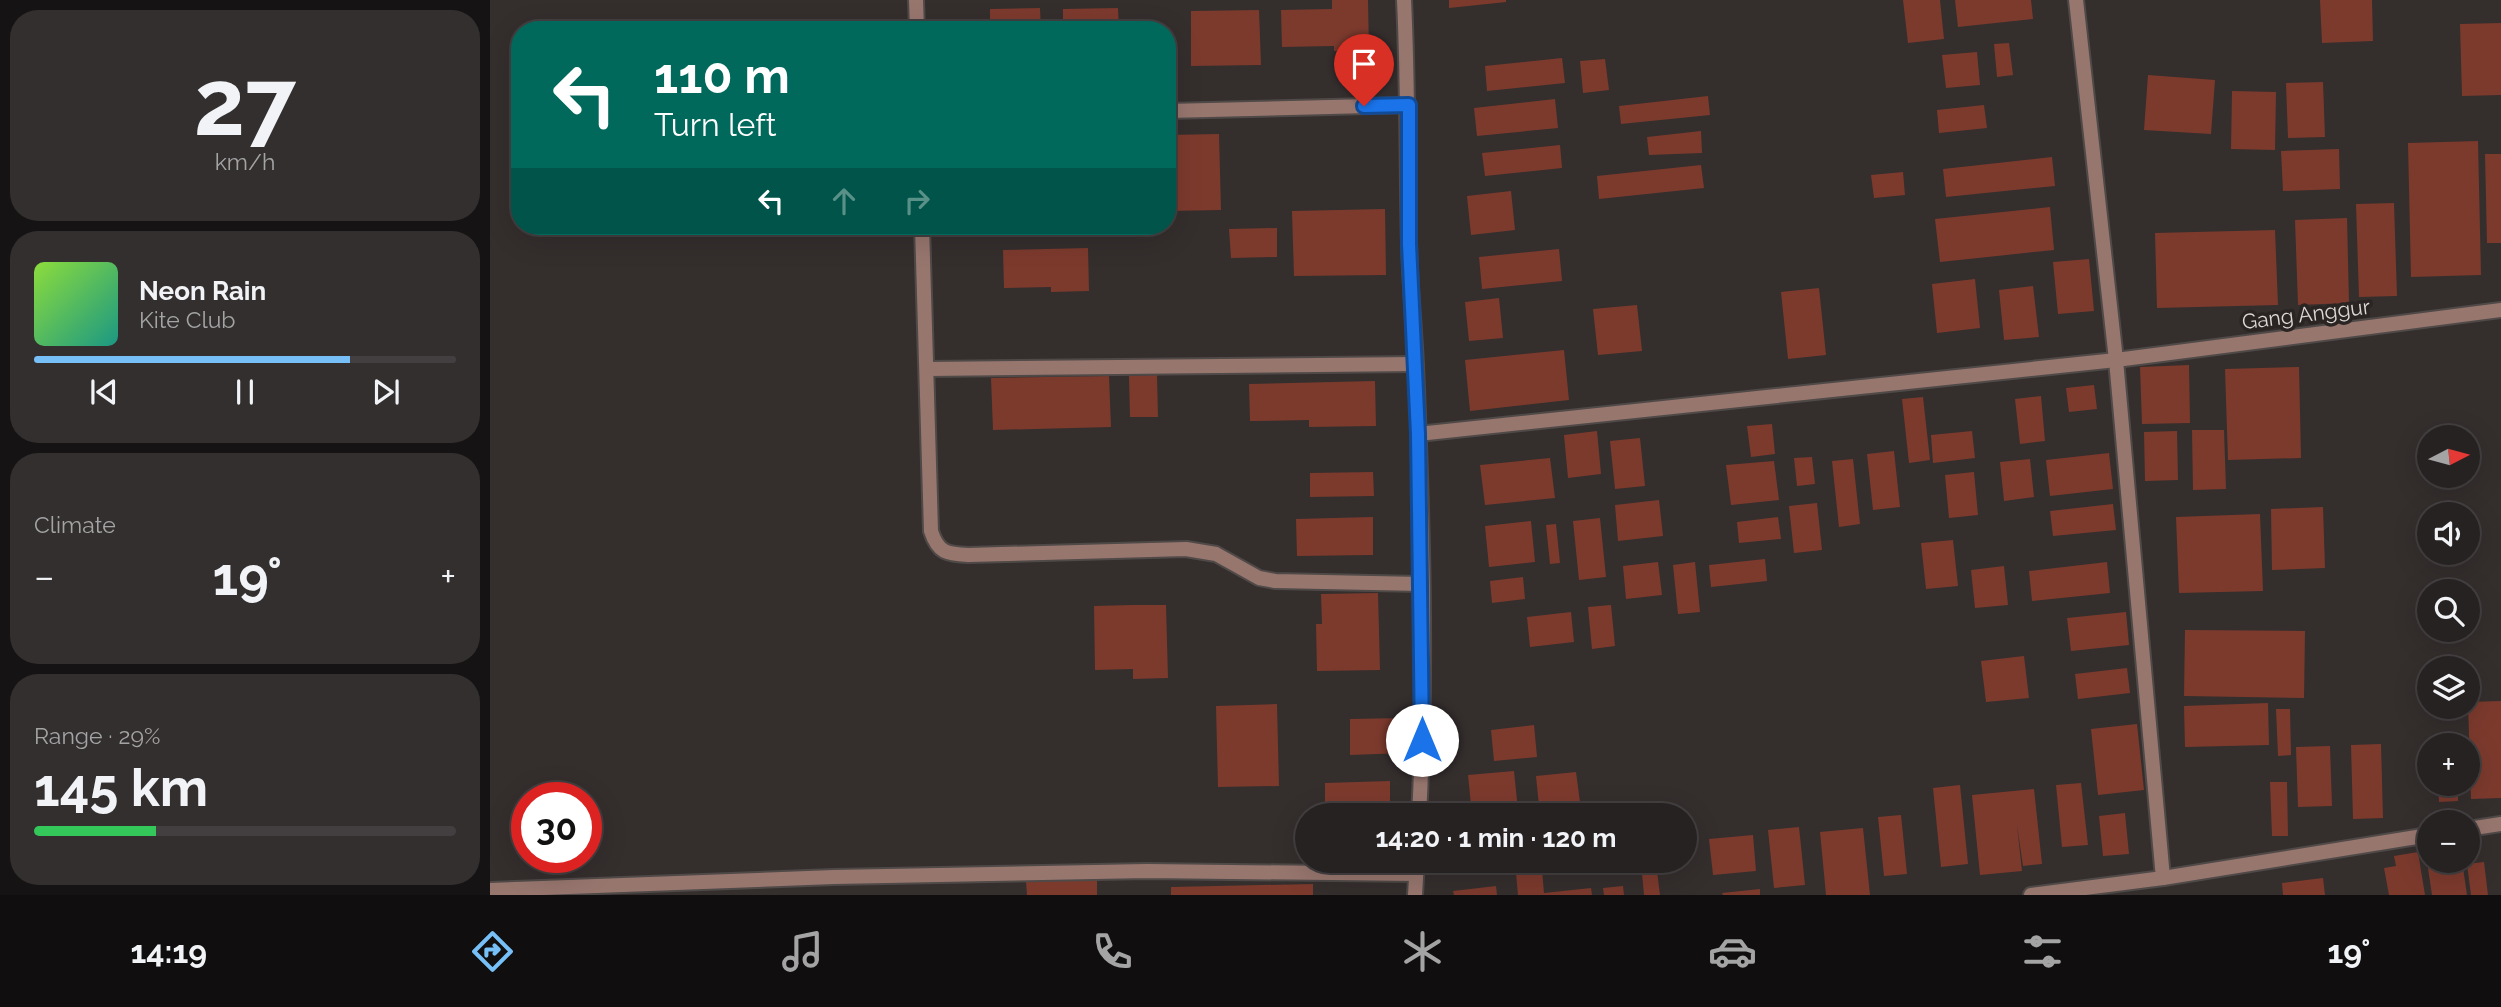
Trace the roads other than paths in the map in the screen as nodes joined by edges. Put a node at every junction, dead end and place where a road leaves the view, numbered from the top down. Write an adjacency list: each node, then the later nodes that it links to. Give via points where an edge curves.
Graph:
1 (916, 0): 4 (street)
2 (1404, 0): 5 (street)
3 (2077, 0): 9 (street)
4 (917, 21)
5 (1409, 105): 6 (street); 10 (street, via 1409,244)
6 (1176, 111)
7 (922, 235): 11 (street)
8 (2501, 310): 9 (street, Gang Anggur)
9 (2116, 360): 12 (street, Gang Anggur); 20 (street)
10 (1416, 364): 11 (street); 12 (street)
11 (927, 369): 13 (street, via 932,531 935,542 951,554 1186,549 1216,554 1259,578 1275,581)
12 (1418, 434): 13 (street)
13 (1421, 584): 14 (street)
14 (1420, 803)
15 (2501, 824): 16 (street)
16 (2480, 827)
17 (2417, 837): 20 (street)
18 (1295, 869): 21 (street, via 834,877)
19 (1417, 873): 22 (street)
20 (2163, 878): 23 (street)
21 (490, 890)
22 (1415, 895)
23 (2031, 895)

